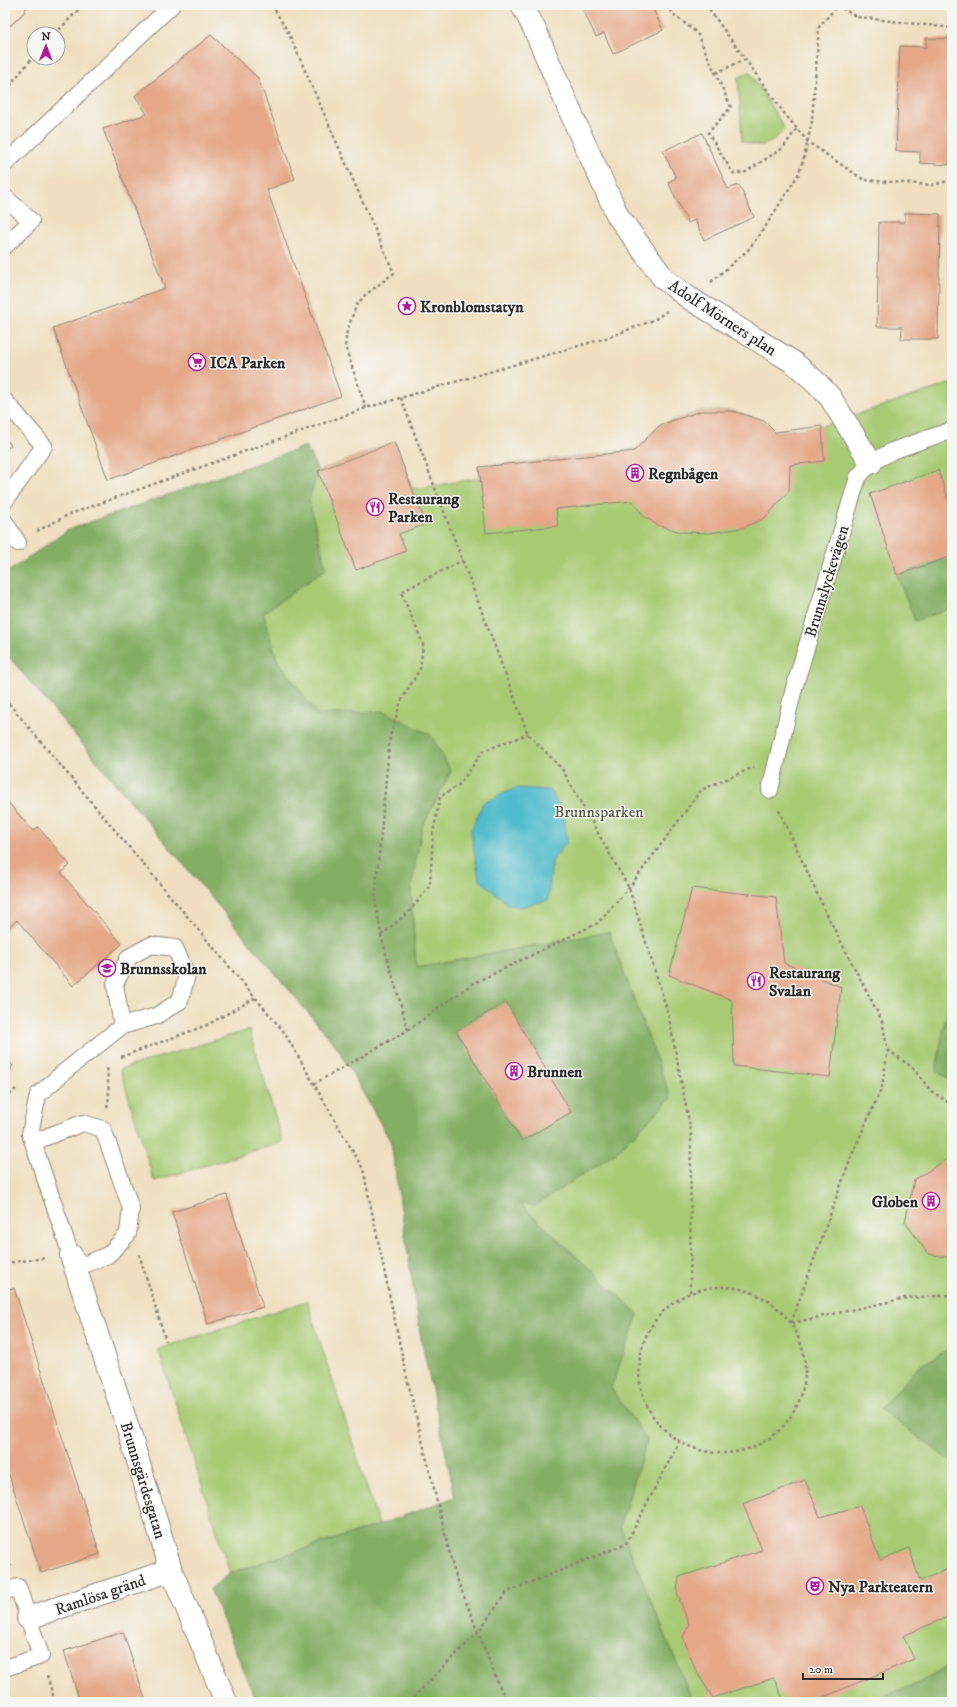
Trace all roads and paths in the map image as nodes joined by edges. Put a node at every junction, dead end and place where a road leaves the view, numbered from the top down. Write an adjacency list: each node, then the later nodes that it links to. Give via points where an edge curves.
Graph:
1 (15, 5): 9 (main road)
2 (83, 5): 10 (path)
3 (172, 5): 18 (lane)
4 (272, 5): 25 (path, via 289,34 394,273 364,296 356,306 347,331 345,346)
5 (522, 5): 22 (street, Adolf Mörners plan, via 618,216 664,279)
6 (667, 5): 14 (path, via 673,14 698,33)
7 (706, 5): 12 (path)
8 (837, 5): 11 (path, via 857,17); 17 (path, via 819,27)
9 (5, 15)
10 (63, 26)
11 (952, 28)
12 (746, 59): 14 (path); 16 (path)
13 (26, 66): 15 (path, via 13,81)
14 (716, 73): 16 (path, via 731,107 708,133 733,173 744,173 783,148)
15 (5, 97)
16 (797, 128): 17 (path)
17 (808, 142): 19 (path, via 864,180 932,185); 22 (path, via 798,175 748,250)
18 (5, 164)
19 (952, 180)
20 (5, 197): 21 (lane, via 31,221)
21 (5, 246)
22 (689, 298): 23 (path, via 654,320 609,337); 27 (street, Adolf Mörners plan, via 793,362 817,383 830,397)
23 (401, 398): 25 (path); 31 (path)
24 (5, 401): 28 (lane, via 44,446)
25 (366, 408): 30 (path, via 70,514)
26 (952, 430): 27 (lane, Brunnslyckevägen, via 892,451)
27 (871, 463): 34 (lane, Brunnslyckevägen, via 858,477 794,688)
28 (5, 500)
29 (5, 522): 30 (lane)
30 (18, 543)
31 (463, 560): 33 (path); 37 (path, via 401,592 423,644 420,669 401,701 390,736 375,897)
32 (5, 699): 38 (path)
33 (528, 734): 36 (path, via 562,769); 37 (path, via 483,751 460,784 440,797 433,833 430,886 410,910)
34 (778, 756): 35 (lane, Brunnslyckevägen); 36 (path, via 701,790)
35 (770, 790): 41 (path, via 826,913 882,1021)
36 (629, 888): 40 (path, via 598,923 472,984); 49 (path, via 668,1013 691,1132)
37 (381, 936): 40 (path)
38 (255, 998): 42 (path, via 207,1025); 43 (path, via 284,1032)
39 (122, 1026): 39 (lane, via 156,1016 180,1001 187,975 175,948 151,945 129,957 115,984); 45 (lane, via 38,1095 30,1134)
40 (408, 1030): 43 (path)
41 (888, 1050): 44 (path, via 913,1068 931,1091); 51 (path, via 882,1087 851,1157)
42 (114, 1059)
43 (314, 1084): 57 (path, via 363,1169 406,1374 452,1563)
44 (952, 1105)
45 (33, 1142): 46 (lane, via 83,1123 103,1129 131,1208); 47 (lane)
46 (128, 1234): 47 (lane, via 108,1254); 52 (path, via 140,1256)
47 (74, 1262): 48 (path); 54 (street, Brunnsgärdesgatan)
48 (5, 1263)
49 (690, 1293): 51 (path, via 716,1286 745,1290 771,1302); 53 (path, via 668,1307 650,1327 640,1351 638,1378 645,1403 659,1426)
50 (952, 1295): 51 (path, via 906,1298)
51 (791, 1323): 53 (path, via 803,1349 806,1378 798,1406 782,1430 758,1446 730,1454 704,1452)
52 (166, 1341)
53 (679, 1442): 57 (path, via 626,1544 507,1592)
54 (171, 1570): 56 (street, Ramlösa gränd); 61 (street, Brunnsgärdesgatan)
55 (5, 1591): 56 (lane, via 18,1587)
56 (28, 1618): 58 (lane)
57 (478, 1632): 62 (path); 63 (path)
58 (40, 1656): 59 (lane); 60 (path)
59 (5, 1668)
60 (55, 1702)
61 (226, 1702)
62 (409, 1702)
63 (507, 1702)

